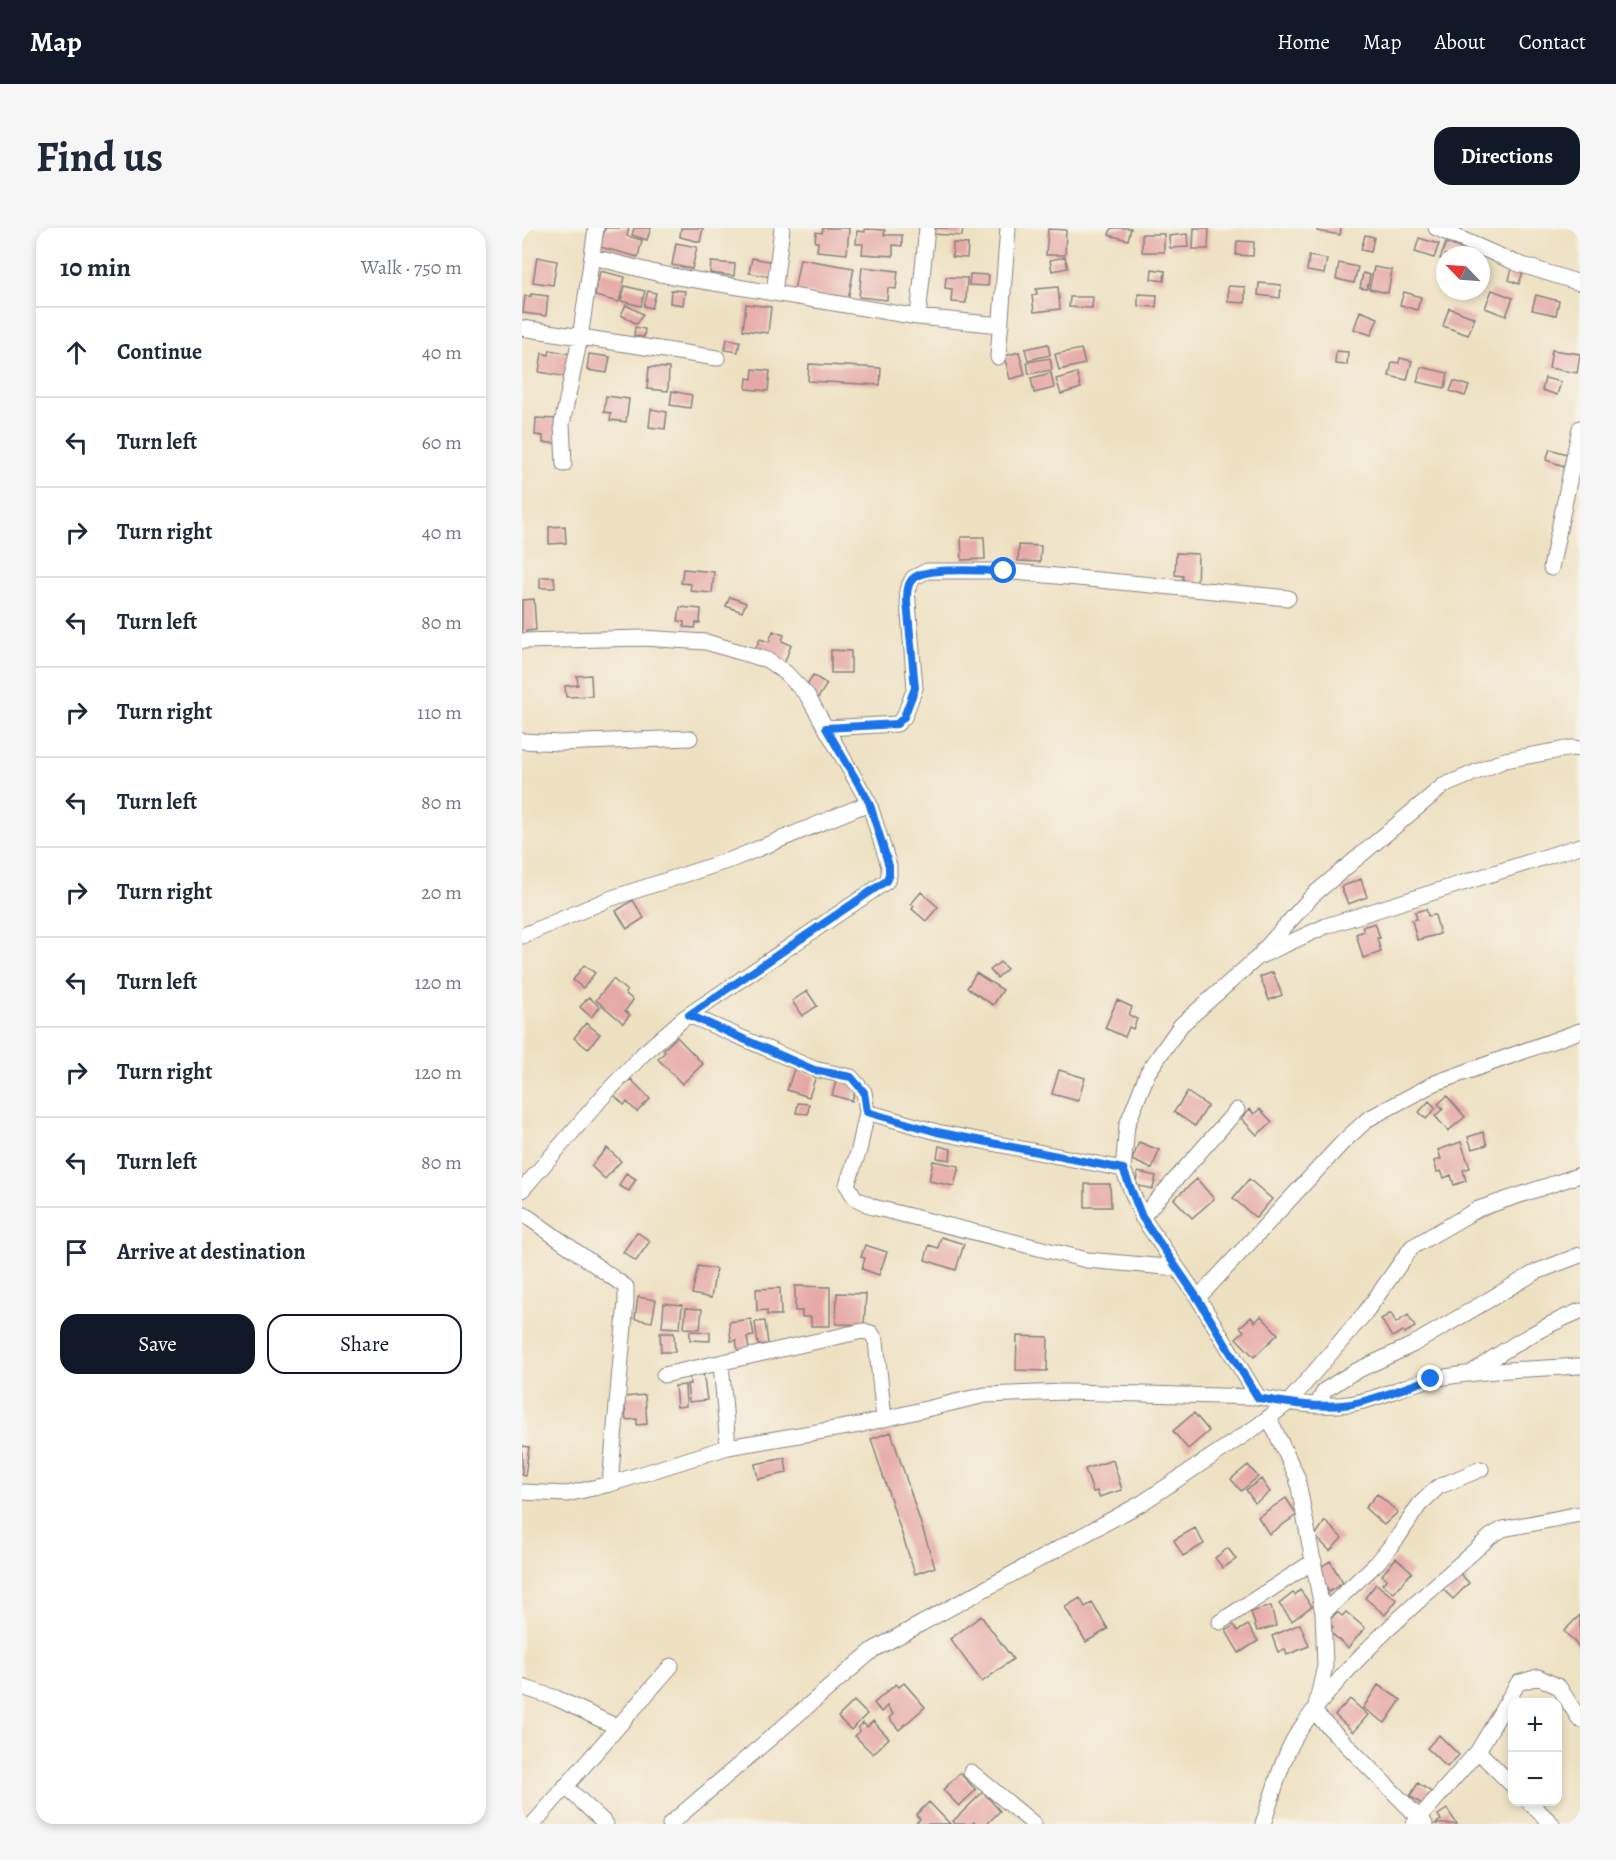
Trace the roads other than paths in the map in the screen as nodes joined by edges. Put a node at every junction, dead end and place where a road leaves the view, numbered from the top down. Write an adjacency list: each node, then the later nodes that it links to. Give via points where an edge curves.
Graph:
1 (596, 228): 6 (street)
2 (782, 228): 8 (street)
3 (927, 228): 9 (street)
4 (1008, 228): 10 (street)
5 (1436, 228): 7 (street, via 1516,263)
6 (592, 256): 8 (street, via 660,274); 12 (street)
7 (1580, 283)
8 (774, 293): 9 (street)
9 (918, 317): 10 (street)
10 (1001, 325): 13 (street)
11 (522, 328): 12 (street)
12 (580, 338): 14 (street); 16 (street, via 562,424)
13 (998, 357)
14 (717, 358)
15 (1580, 428): 17 (street)
16 (564, 464)
17 (1551, 568)
18 (1288, 598): 20 (street, via 1004,571 927,571 913,578 907,590 915,688 904,717 897,724)
19 (522, 641): 20 (street, via 643,638 706,642 737,650 767,660 786,673 807,695)
20 (826, 728): 24 (street)
21 (690, 738): 22 (street)
22 (522, 741)
23 (1580, 749): 27 (street, via 1505,760 1443,786 1313,895)
24 (869, 802): 26 (street, via 733,859 609,899); 28 (street, via 889,866 886,881)
25 (1580, 846): 27 (street, via 1326,926)
26 (522, 936)
27 (1258, 957): 32 (street, via 1181,1025 1148,1072 1127,1125)
28 (689, 1015): 31 (street, via 814,1070 851,1077 864,1092); 34 (street, via 606,1093)
29 (1580, 1031): 39 (street, via 1435,1083 1368,1119)
30 (1237, 1110): 36 (street)
31 (867, 1112): 32 (street, via 937,1132); 38 (street, via 847,1185 855,1198 873,1207 1087,1260)
32 (1123, 1169): 36 (street)
33 (1580, 1175): 46 (street, via 1478,1209 1412,1247 1365,1313)
34 (522, 1190)
35 (522, 1214): 52 (street, via 626,1287)
36 (1142, 1217): 38 (street)
37 (1580, 1255): 47 (street, via 1536,1272 1412,1344 1352,1373 1325,1390)
38 (1177, 1268): 39 (street)
39 (1198, 1299): 45 (street)
40 (1580, 1311): 43 (street, via 1548,1324)
41 (721, 1363): 44 (street); 49 (street, via 828,1337 871,1333 876,1341); 50 (street)
42 (1580, 1366): 43 (street)
43 (1470, 1374): 47 (street, via 1431,1379 1350,1404)
44 (664, 1375)
45 (1258, 1398): 46 (street); 49 (street, via 1066,1392 985,1395)
46 (1288, 1403): 47 (street); 48 (street)
47 (1317, 1405)
48 (1269, 1418): 55 (street, via 1297,1477); 72 (street, via 1142,1503 873,1650)
49 (884, 1419): 50 (street)
50 (728, 1447): 52 (street)
51 (1481, 1469): 56 (street, via 1438,1487 1419,1505 1378,1562)
52 (610, 1484): 53 (street, via 567,1494)
53 (522, 1492)
54 (1580, 1514): 60 (street, via 1503,1529 1491,1536 1354,1662)
55 (1314, 1561): 56 (street); 57 (street)
56 (1323, 1613): 60 (street, via 1325,1666)
57 (1220, 1622)
58 (671, 1666): 62 (street)
59 (522, 1687): 62 (street, via 556,1698)
60 (1314, 1712): 69 (street); 73 (street, via 1298,1732)
61 (1580, 1720): 63 (street, via 1559,1687 1538,1677 1518,1683)
62 (617, 1727): 66 (street)
63 (1478, 1751): 65 (street); 69 (street)
64 (971, 1772): 68 (street)
65 (1508, 1781)
66 (565, 1786): 70 (street); 71 (street)
67 (1533, 1806): 74 (street)
68 (1027, 1822)
69 (1420, 1822)
70 (533, 1824)
71 (606, 1824)
72 (670, 1824)
73 (1263, 1824)
74 (1552, 1824)

